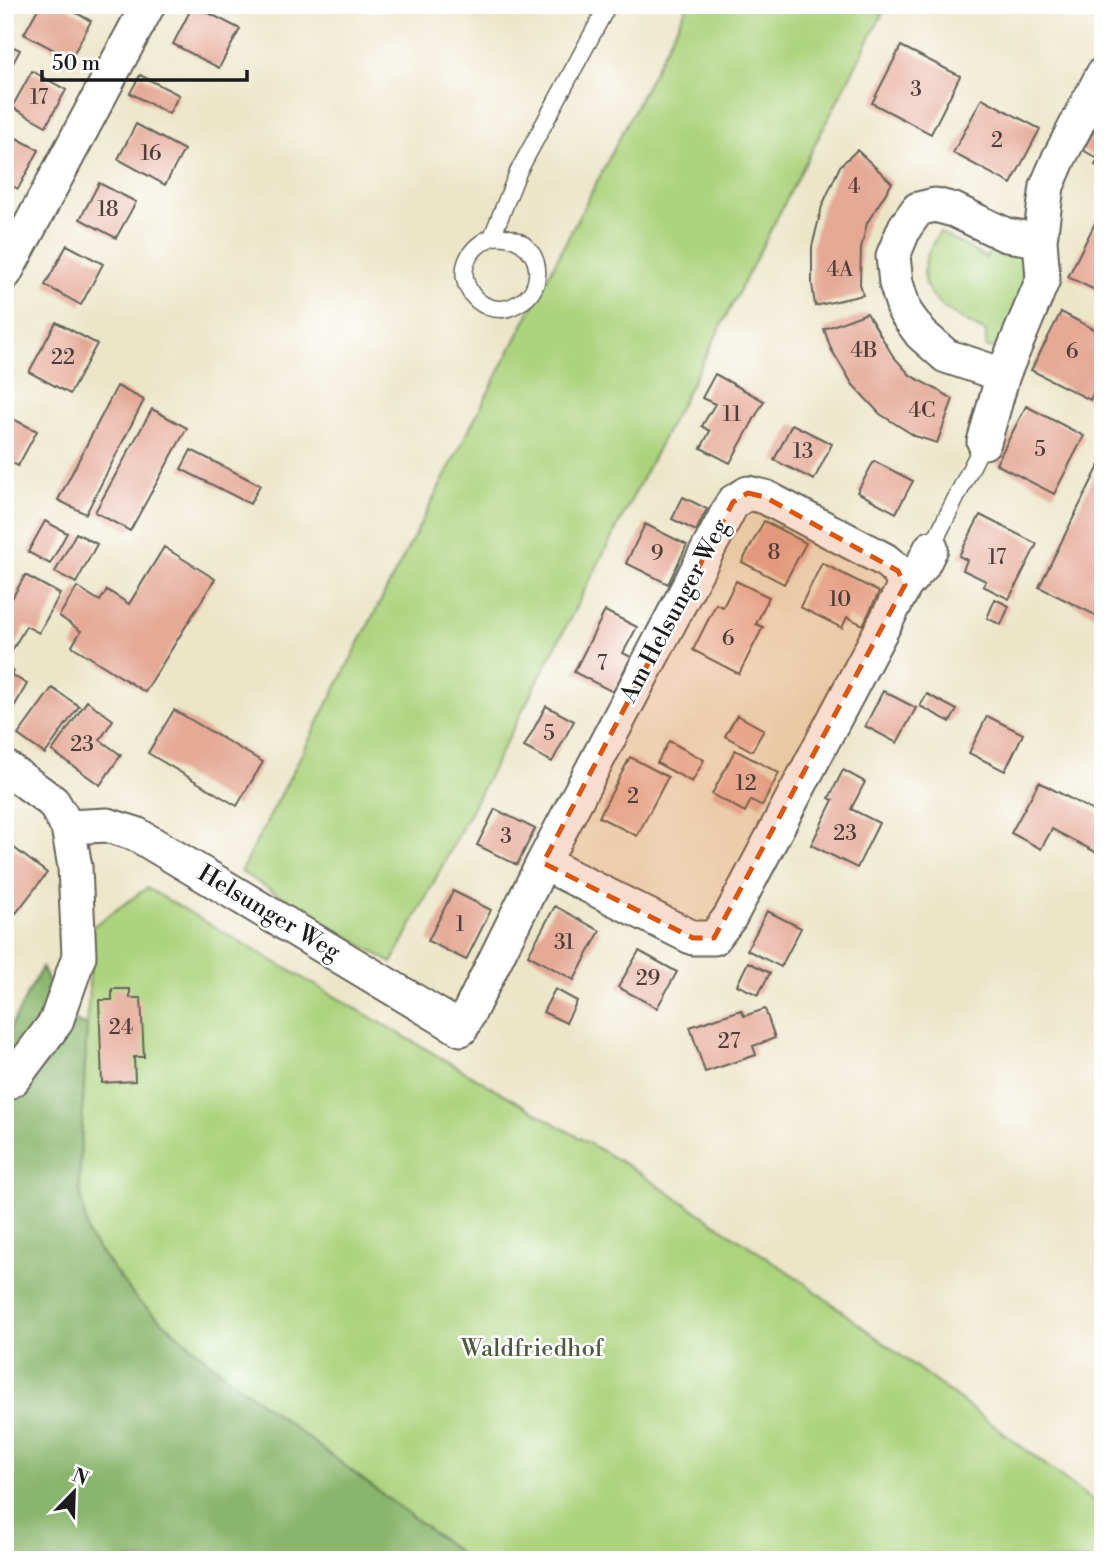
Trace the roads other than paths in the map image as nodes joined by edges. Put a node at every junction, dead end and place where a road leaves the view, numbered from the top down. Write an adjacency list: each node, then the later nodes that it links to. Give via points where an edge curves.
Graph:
1 (149, 5): 6 (street)
2 (608, 5): 4 (lane, via 518,172)
3 (1102, 76): 5 (street, via 1047,186)
4 (492, 237): 4 (lane, via 471,251 465,265 469,290 487,306 516,306 534,289 534,256 512,237)
5 (1040, 240): 7 (street, via 1043,279); 7 (street, via 1006,235 934,205 918,209 892,256 905,312 921,334 946,356)
6 (5, 273)
7 (1003, 375): 8 (street)
8 (984, 442): 9 (lane)
9 (931, 548): 10 (street)
10 (905, 585): 13 (street, via 730,917 714,938 693,939); 13 (street, Am Helsunger Weg, via 885,560 765,497 748,493 733,502)
11 (5, 767): 12 (street, via 53,802)
12 (68, 827): 14 (street, Helsunger Weg, via 107,825 136,834); 15 (street, via 75,867 79,956 56,1022)
13 (543, 863): 14 (street, Am Helsunger Weg)
14 (461, 1029)
15 (5, 1084)

